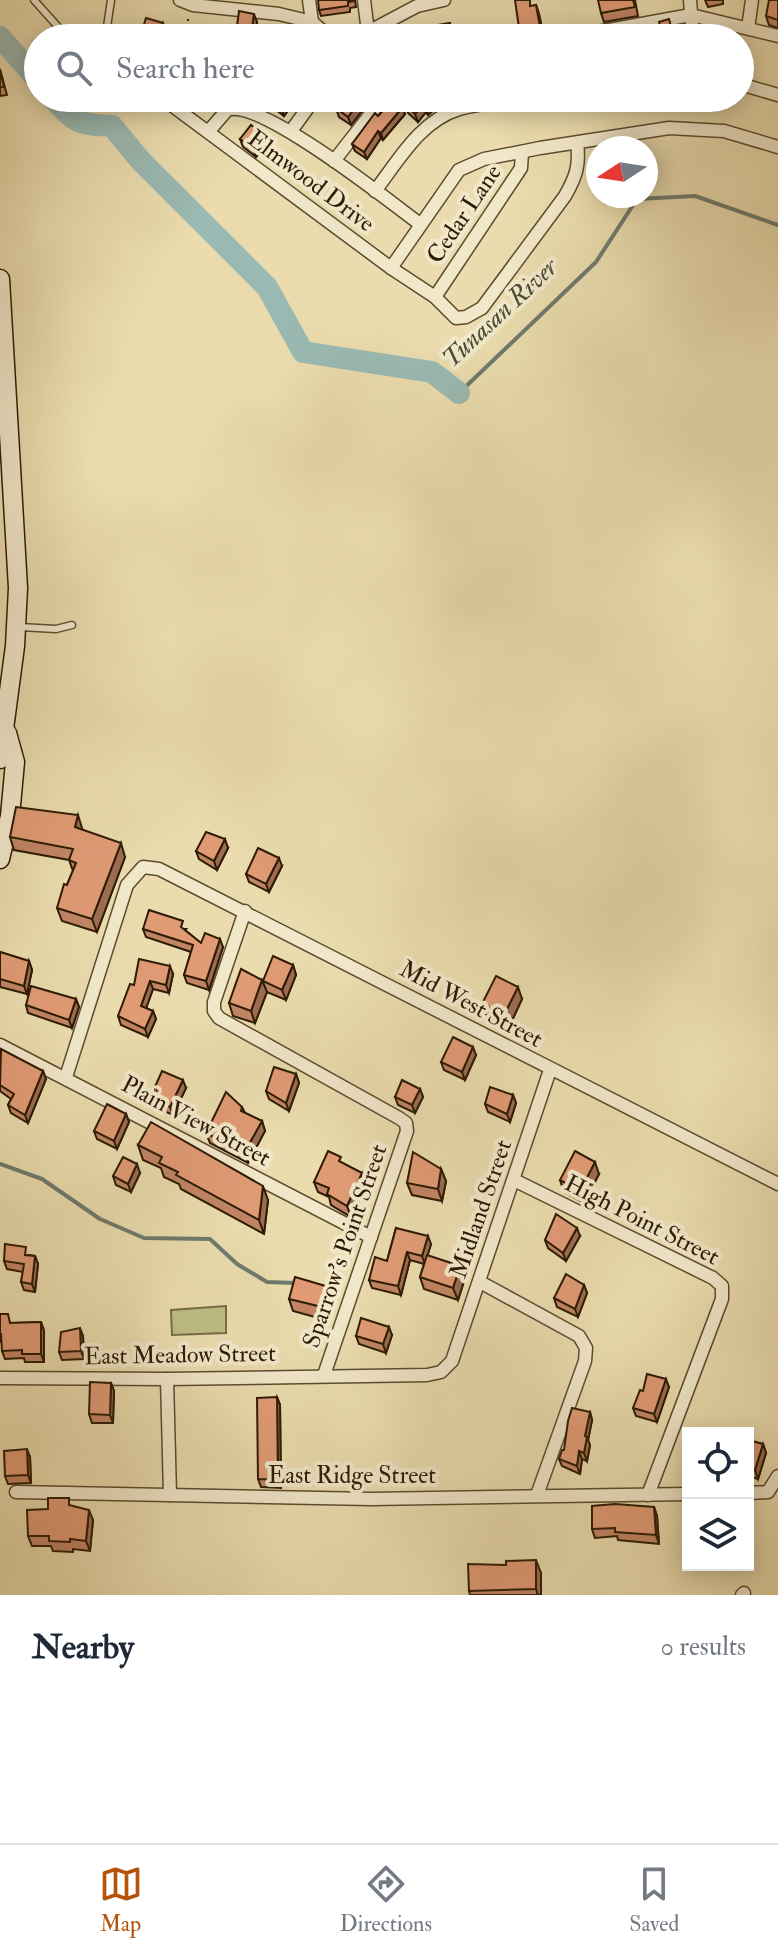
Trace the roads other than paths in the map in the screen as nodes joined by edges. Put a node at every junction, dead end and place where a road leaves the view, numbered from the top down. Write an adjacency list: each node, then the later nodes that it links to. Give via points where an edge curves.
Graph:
1 (34, 0): 12 (lane)
2 (111, 0): 13 (lane)
3 (180, 0): 11 (street)
4 (309, 0): 11 (street)
5 (364, 0): 15 (street)
6 (444, 0): 9 (street)
7 (690, 0): 10 (street)
8 (752, 0): 20 (street)
9 (416, 3): 16 (street)
10 (691, 15): 17 (street); 18 (street); 19 (street)
11 (312, 22): 14 (street)
12 (55, 24)
13 (107, 24)
14 (314, 24)
15 (365, 24)
16 (383, 24)
17 (642, 24)
18 (692, 24)
19 (730, 24)
20 (749, 24)
21 (754, 30): 22 (street)
22 (778, 36)
23 (754, 88): 24 (street)
24 (778, 95)
25 (181, 112): 32 (street, Elmwood Drive)
26 (225, 112): 32 (street)
27 (245, 112): 31 (street)
28 (305, 112): 31 (street)
29 (372, 112): 36 (street)
30 (453, 112): 37 (street, via 417,135)
31 (291, 131): 36 (street)
32 (208, 132): 39 (street, Elmwood Drive)
33 (577, 143): 34 (street, via 669,128 724,131); 35 (street); 41 (street, Elmwood Drive, via 577,176 482,308 456,318)
34 (778, 147)
35 (522, 152): 38 (street, via 459,170); 41 (street, Cedar Lane, via 521,168)
36 (334, 161): 37 (street)
37 (375, 191): 38 (street)
38 (420, 224): 39 (street)
39 (391, 268): 41 (street, Elmwood Drive)
40 (0, 279): 43 (main road, via 18,572)
41 (435, 297)
42 (72, 625): 43 (lane)
43 (16, 627): 44 (main road)
44 (5, 726): 45 (main road); 46 (main road, via 15,762)
45 (0, 759)
46 (5, 815): 47 (main road)
47 (0, 859)
48 (245, 911): 50 (street, Mid West Street); 51 (street, Mid West Street, via 159,869 143,867 127,885); 54 (street, Sparrow's Point Street, via 214,1002 219,1018 406,1123)
49 (0, 1045): 51 (street, Plain View Street)
50 (550, 1070): 52 (street, Midland Street); 53 (street, Mid West Street)
51 (66, 1077): 54 (street, Plain View Street)
52 (514, 1180): 55 (street, Midland Street); 66 (street, High Point Street, via 722,1286 722,1299)
53 (778, 1184)
54 (371, 1237): 57 (street, Sparrow's Point Street)
55 (480, 1282): 56 (street, Midland Street); 65 (street, via 579,1336 586,1348)
56 (452, 1361): 57 (street, East Meadow Street, via 441,1372 427,1375)
57 (324, 1375): 59 (street, East Meadow Street)
58 (0, 1378): 59 (street, East Meadow Street)
59 (167, 1379): 64 (street)
60 (775, 1482): 62 (street, via 768,1492)
61 (16, 1492): 64 (street, East Ridge Street)
62 (754, 1493)
63 (682, 1494): 66 (street, East Ridge Street)
64 (170, 1495): 65 (street, East Ridge Street)
65 (537, 1495): 66 (street, East Ridge Street)
66 (648, 1495)

